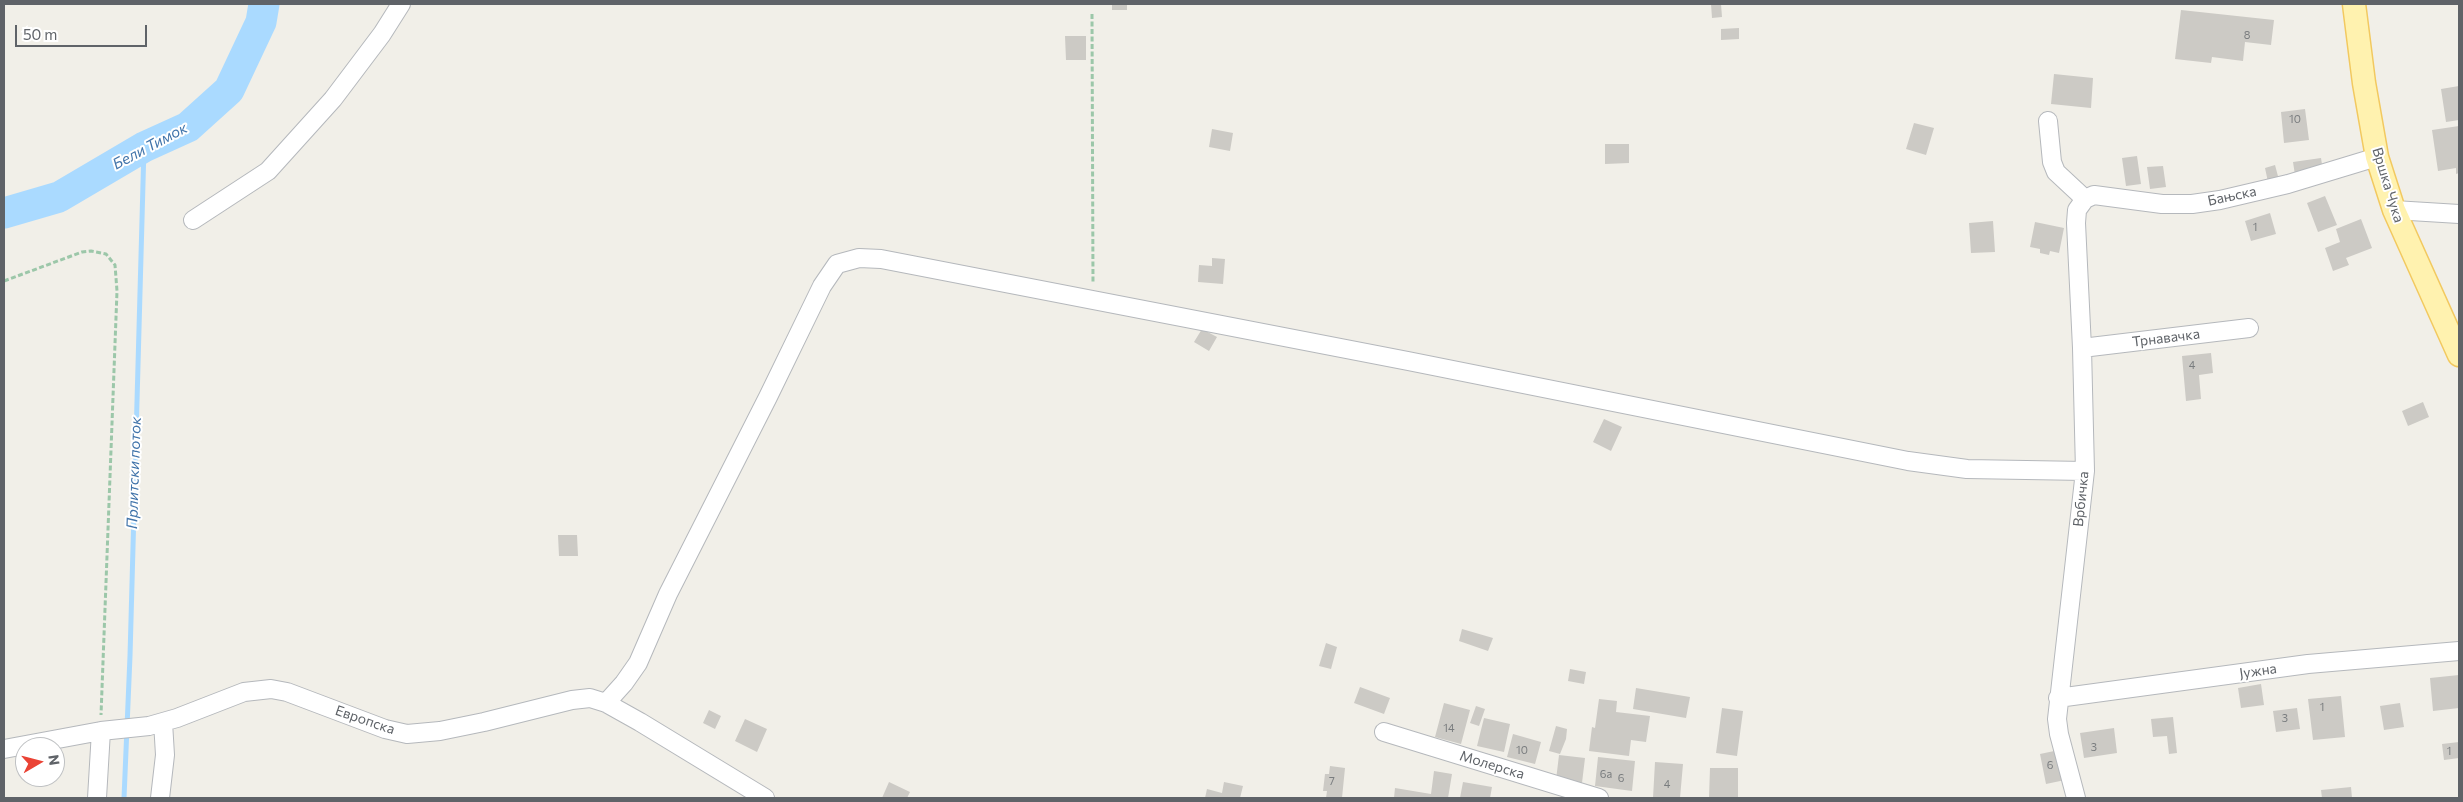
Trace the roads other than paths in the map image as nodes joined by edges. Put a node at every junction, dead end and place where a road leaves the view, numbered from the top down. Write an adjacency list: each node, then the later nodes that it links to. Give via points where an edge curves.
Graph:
1 (401, 4): 8 (street, via 333,99 268,171)
2 (2354, 4): 4 (main road, Вршка Чука)
3 (2048, 121): 5 (street, via 2056,172)
4 (2377, 157): 5 (street, Бањска, via 2288,184 2192,204 2162,204 2094,195); 6 (main road, Вршка Чука)
5 (2085, 199): 10 (street, Врбичка, via 2076,216)
6 (2394, 210): 7 (street); 11 (main road, Вршка Чука)
7 (2459, 214)
8 (193, 220)
9 (2249, 328): 10 (street, Трнавачка)
10 (2082, 348): 12 (street, Врбичка)
11 (2459, 355)
12 (2085, 471): 14 (street, Врбичка); 15 (street, via 1967,469 1908,461 1093,300 881,259 859,258 837,264 822,286 668,594 638,663)
13 (2459, 651): 14 (street, Јужна, via 2308,664)
14 (2058, 698): 24 (street, Врбичка, via 2059,734)
15 (606, 703): 16 (street, Европска, via 590,698 572,700 484,722 407,734 271,689 244,692); 22 (street, Европска)
16 (163, 722): 17 (street, Европска); 21 (street)
17 (108, 730): 19 (street, Европска); 20 (street)
18 (1384, 732): 23 (street, Молерска)
19 (4, 749)
20 (97, 798)
21 (160, 798)
22 (765, 798)
23 (1599, 798)
24 (2076, 798)

